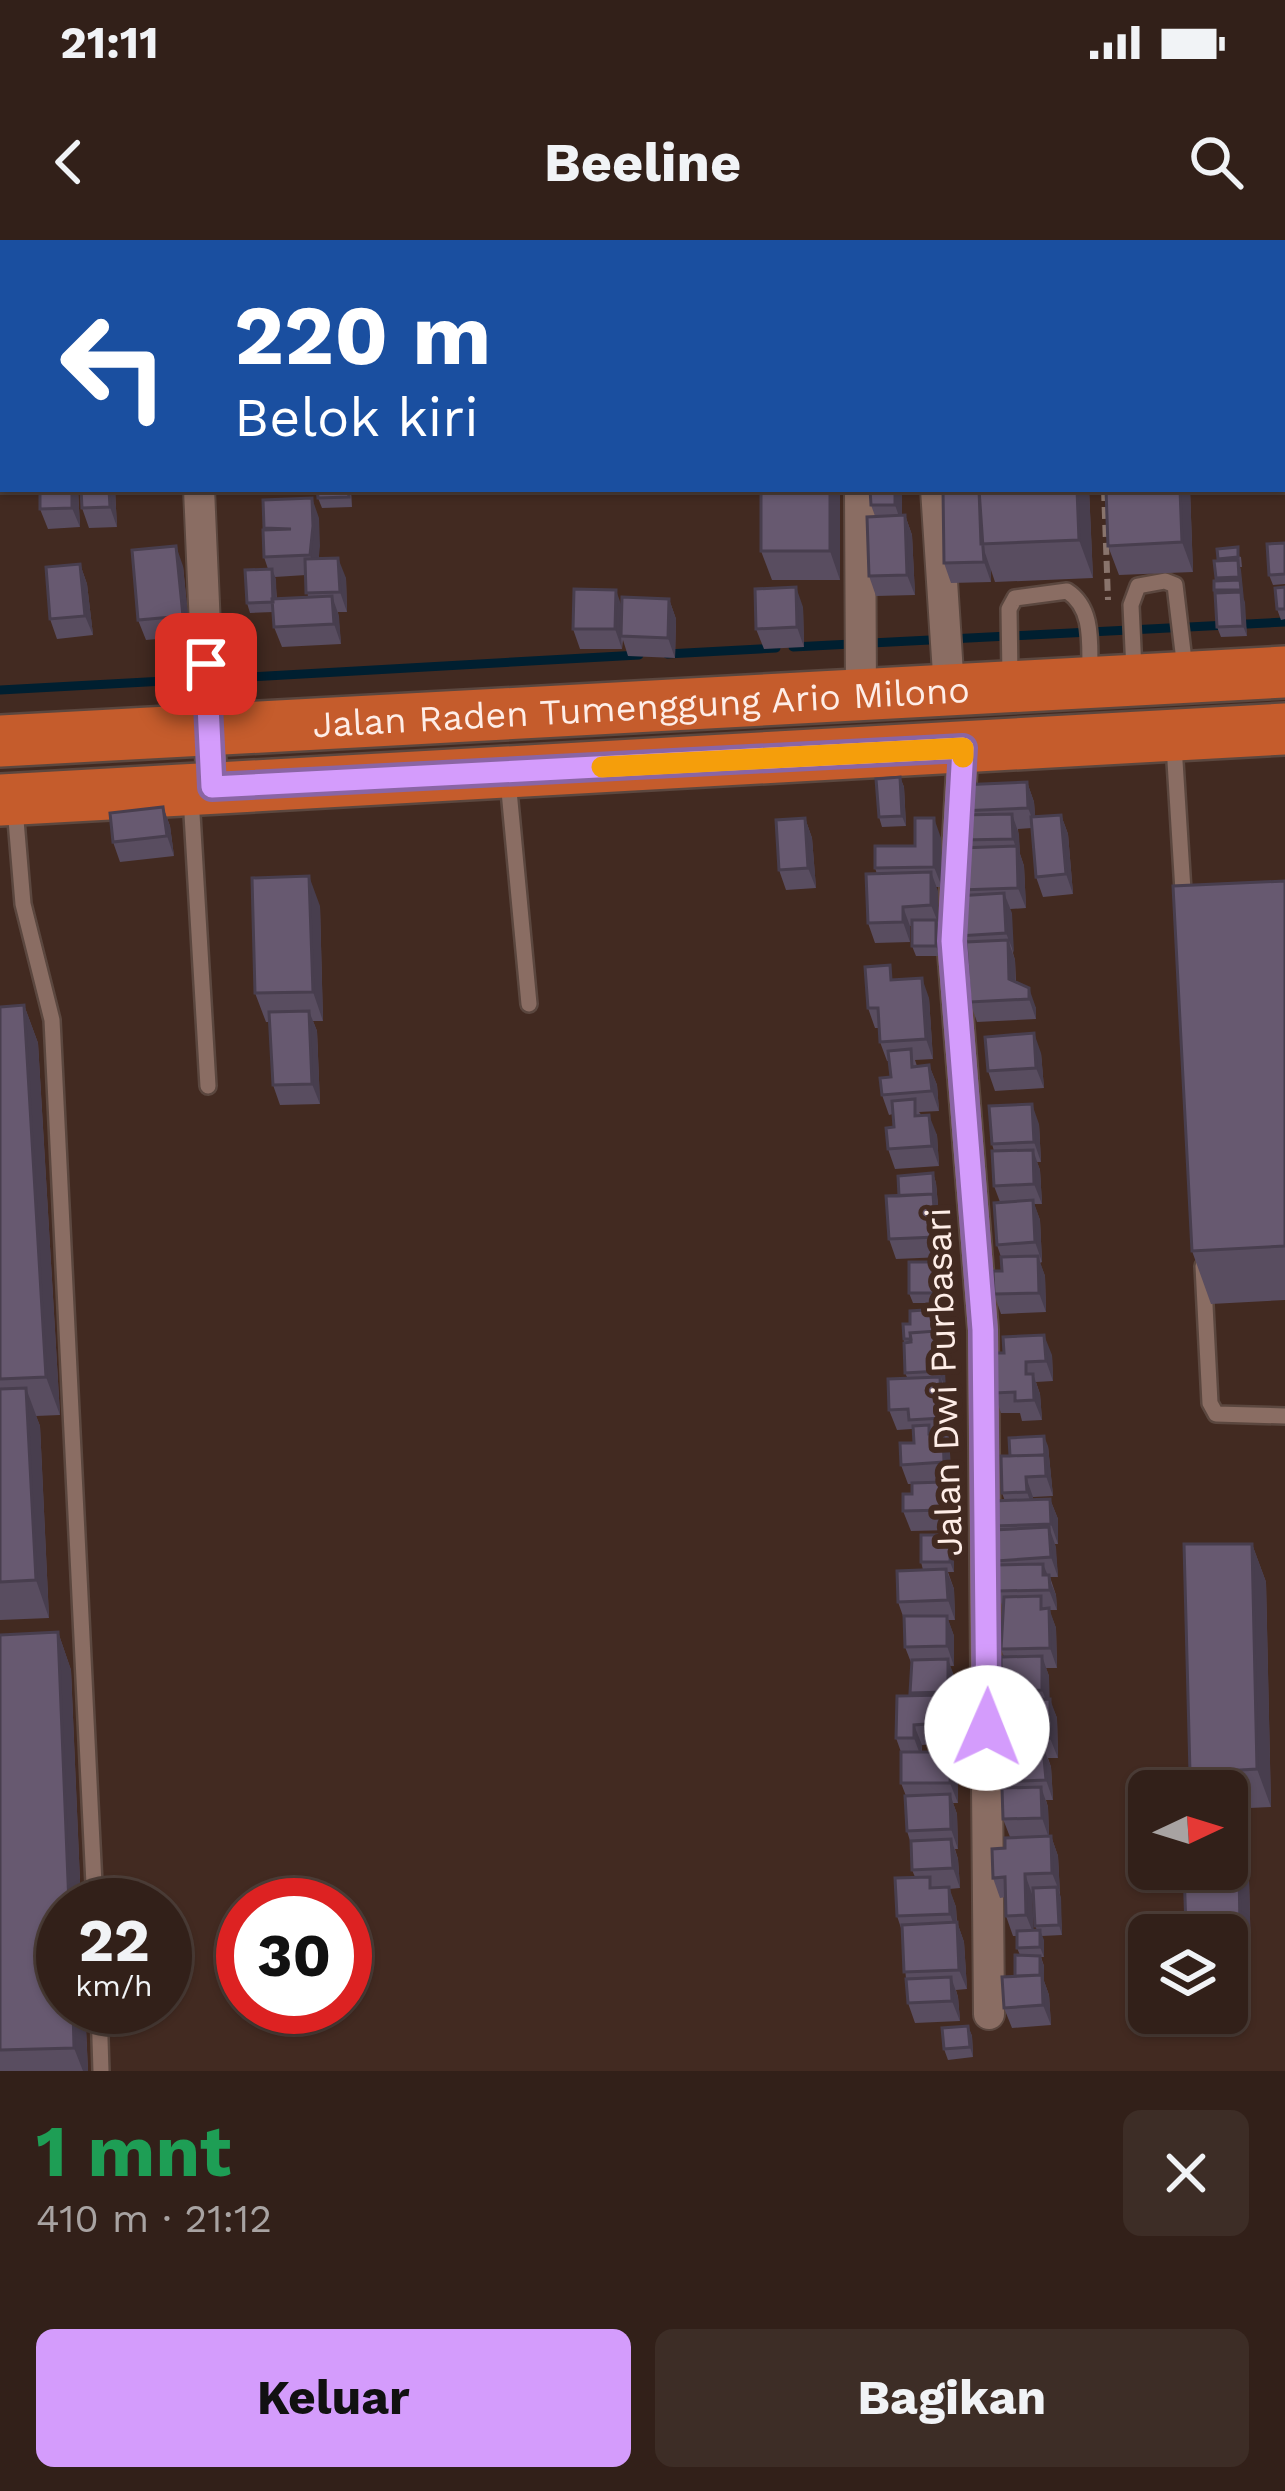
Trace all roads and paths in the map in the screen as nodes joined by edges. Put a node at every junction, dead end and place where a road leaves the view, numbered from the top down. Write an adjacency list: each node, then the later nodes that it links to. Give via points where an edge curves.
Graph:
1 (199, 492): 12 (street)
2 (860, 492): 11 (street)
3 (937, 492): 10 (street)
4 (1104, 492): 5 (path)
5 (1109, 617)
6 (1285, 672): 7 (highway, Jalan Raden Tumenggung Ario Milono)
7 (1186, 678): 8 (highway, Jalan Raden Tumenggung Ario Milono); 8 (lane, via 1180,599 1174,585 1150,581 1138,586 1131,604)
8 (1112, 681): 9 (highway, Jalan Raden Tumenggung Ario Milono); 9 (lane, via 1082,600 1036,591 1009,608)
9 (1010, 686): 10 (highway, Jalan Raden Tumenggung Ario Milono)
10 (949, 689): 11 (highway, Jalan Raden Tumenggung Ario Milono)
11 (861, 694): 12 (highway, Jalan Raden Tumenggung Ario Milono)
12 (207, 696): 15 (highway, Jalan Raden Tumenggung Ario Milono); 18 (street)
13 (1285, 729): 14 (highway, Jalan Raden Tumenggung Ario Milono)
14 (1173, 736): 16 (highway, Jalan Raden Tumenggung Ario Milono); 20 (lane, via 1185,920)
15 (0, 741)
16 (963, 748): 17 (highway, Jalan Raden Tumenggung Ario Milono); 26 (street, Jalan Dwi Purbasari, via 952,941 983,1330)
17 (507, 771): 18 (highway, Jalan Raden Tumenggung Ario Milono); 21 (lane)
18 (202, 787): 19 (highway, Jalan Raden Tumenggung Ario Milono); 22 (lane)
19 (7, 800): 25 (lane, via 52,1020)
20 (1205, 920)
21 (529, 1004)
22 (208, 1086)
23 (1202, 1242): 24 (lane, via 1210,1403 1224,1418)
24 (1285, 1415)
25 (94, 1878)
26 (988, 2014)
27 (100, 2034): 28 (lane)
28 (101, 2071)

